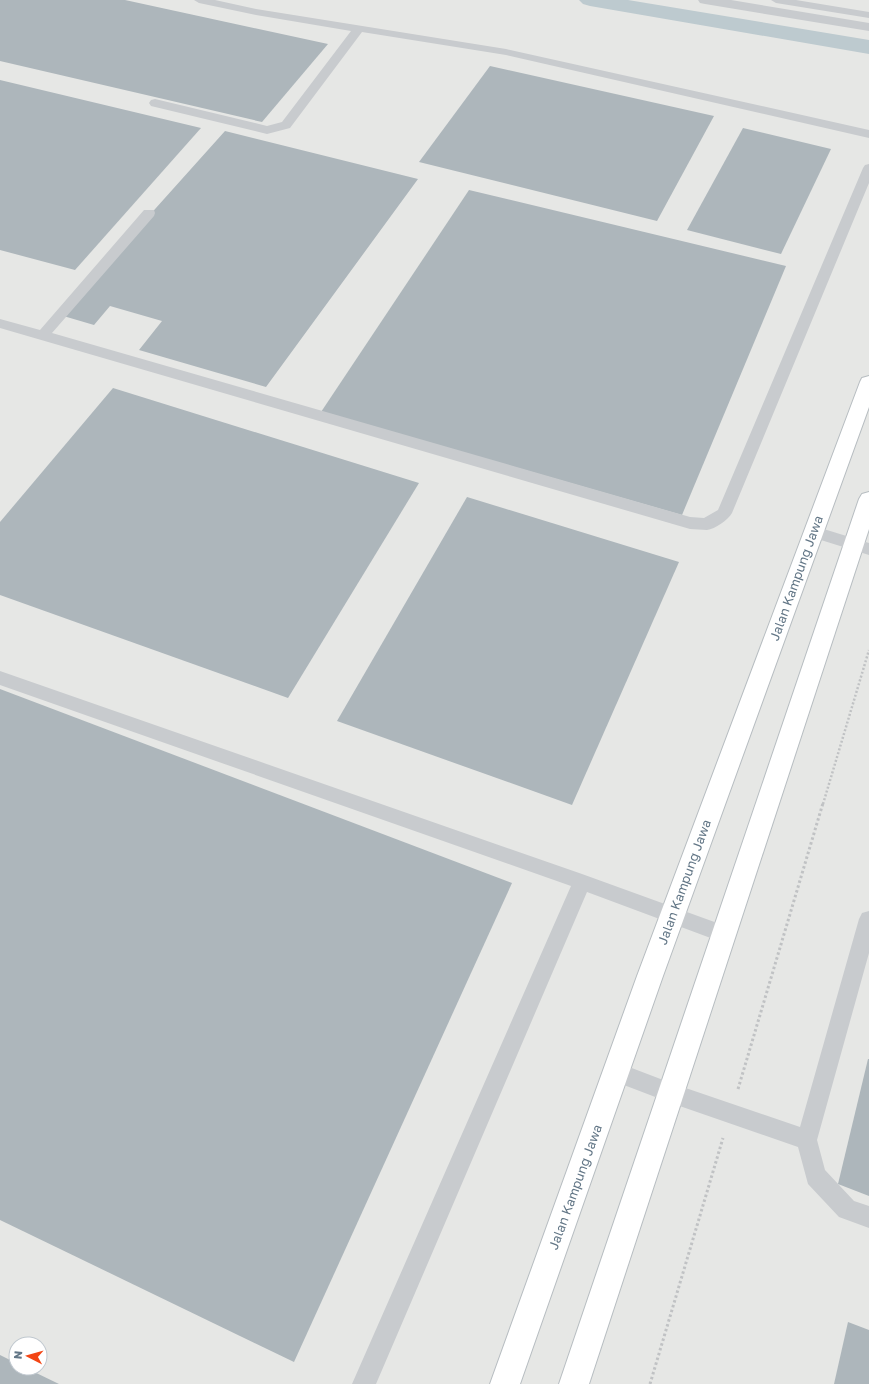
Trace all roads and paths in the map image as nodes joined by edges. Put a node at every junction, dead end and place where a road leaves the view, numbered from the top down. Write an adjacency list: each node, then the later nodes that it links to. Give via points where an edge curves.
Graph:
1 (199, 0): 6 (lane)
2 (705, 0): 5 (street)
3 (776, 0): 4 (lane)
4 (869, 15)
5 (869, 27)
6 (359, 28): 7 (lane, via 286,125 267,130); 8 (lane, via 506,52)
7 (155, 103)
8 (869, 134)
9 (869, 168): 12 (lane, via 724,513 707,524 690,523)
10 (149, 214): 12 (lane)
11 (0, 323): 12 (lane)
12 (42, 336)
13 (869, 382): 15 (street, Jalan Kampung Jawa)
14 (869, 499): 16 (street)
15 (814, 532): 16 (lane); 20 (street, Jalan Kampung Jawa)
16 (861, 547): 22 (street)
17 (869, 650): 25 (path)
18 (0, 678): 19 (lane)
19 (582, 882): 20 (lane); 28 (lane)
20 (673, 914): 22 (lane); 23 (street, Jalan Kampung Jawa)
21 (869, 920): 26 (lane)
22 (724, 934): 24 (street)
23 (616, 1072): 24 (lane); 29 (street, Jalan Kampung Jawa)
24 (671, 1093): 25 (lane); 30 (street)
25 (730, 1113): 26 (lane); 31 (path)
26 (807, 1140): 27 (lane, via 816,1176 847,1209)
27 (869, 1217)
28 (364, 1384)
29 (505, 1384)
30 (574, 1384)
31 (650, 1384)

